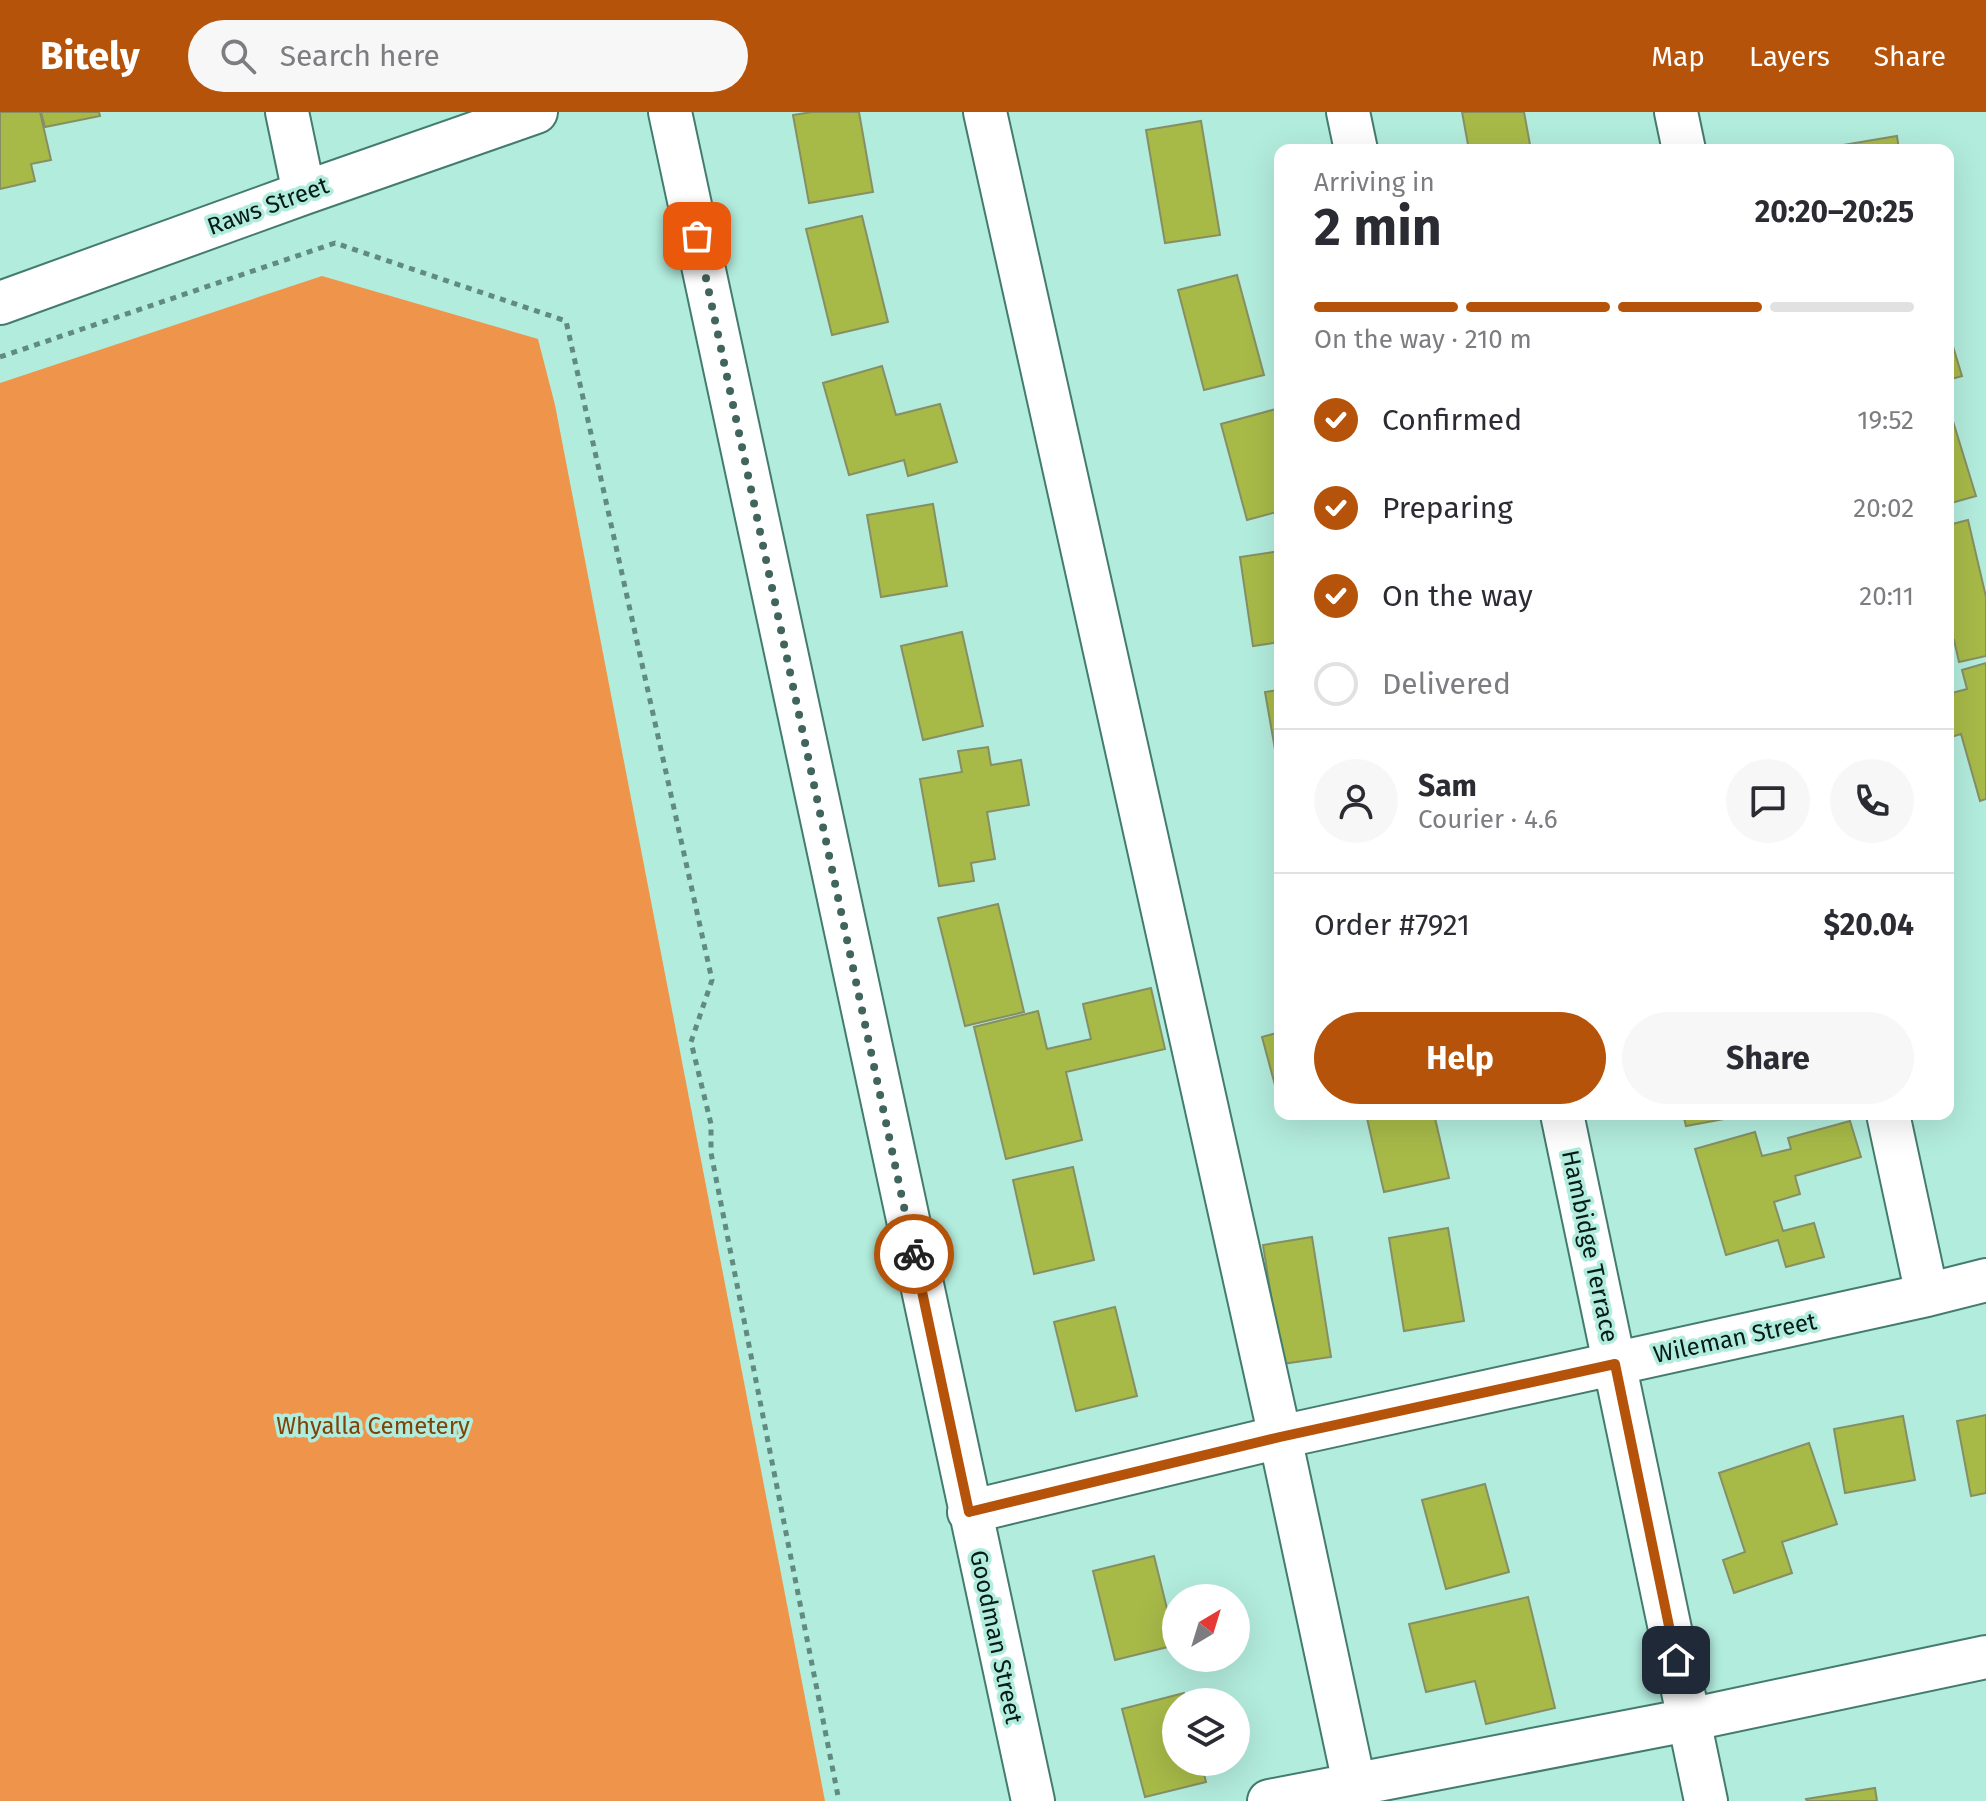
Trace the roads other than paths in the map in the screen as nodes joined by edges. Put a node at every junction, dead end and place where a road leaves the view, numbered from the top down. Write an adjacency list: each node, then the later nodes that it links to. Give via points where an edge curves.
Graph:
1 (287, 112): 9 (street)
2 (536, 112): 9 (street, Raws Street)
3 (670, 112): 17 (street, Goodman Street)
4 (985, 112): 16 (street)
5 (1348, 112): 7 (street)
6 (1676, 112): 8 (street)
7 (1355, 144)
8 (1683, 144)
9 (304, 193): 10 (street, Raws Street)
10 (0, 303)
11 (1563, 1120): 15 (street, Hambidge Terrace)
12 (1889, 1120): 14 (street)
13 (1986, 1280): 14 (street, Wileman Street)
14 (1927, 1295): 15 (street, Wileman Street)
15 (1615, 1364): 16 (street, Wileman Street); 19 (street, Hambidge Terrace)
16 (1280, 1437): 17 (street, Wileman Street); 20 (street)
17 (969, 1512): 21 (street, Goodman Street)
18 (1986, 1657): 19 (street)
19 (1688, 1720): 20 (street); 23 (street, Hambidge Terrace)
20 (1354, 1783): 22 (street)
21 (1033, 1801)
22 (1269, 1801)
23 (1706, 1801)

